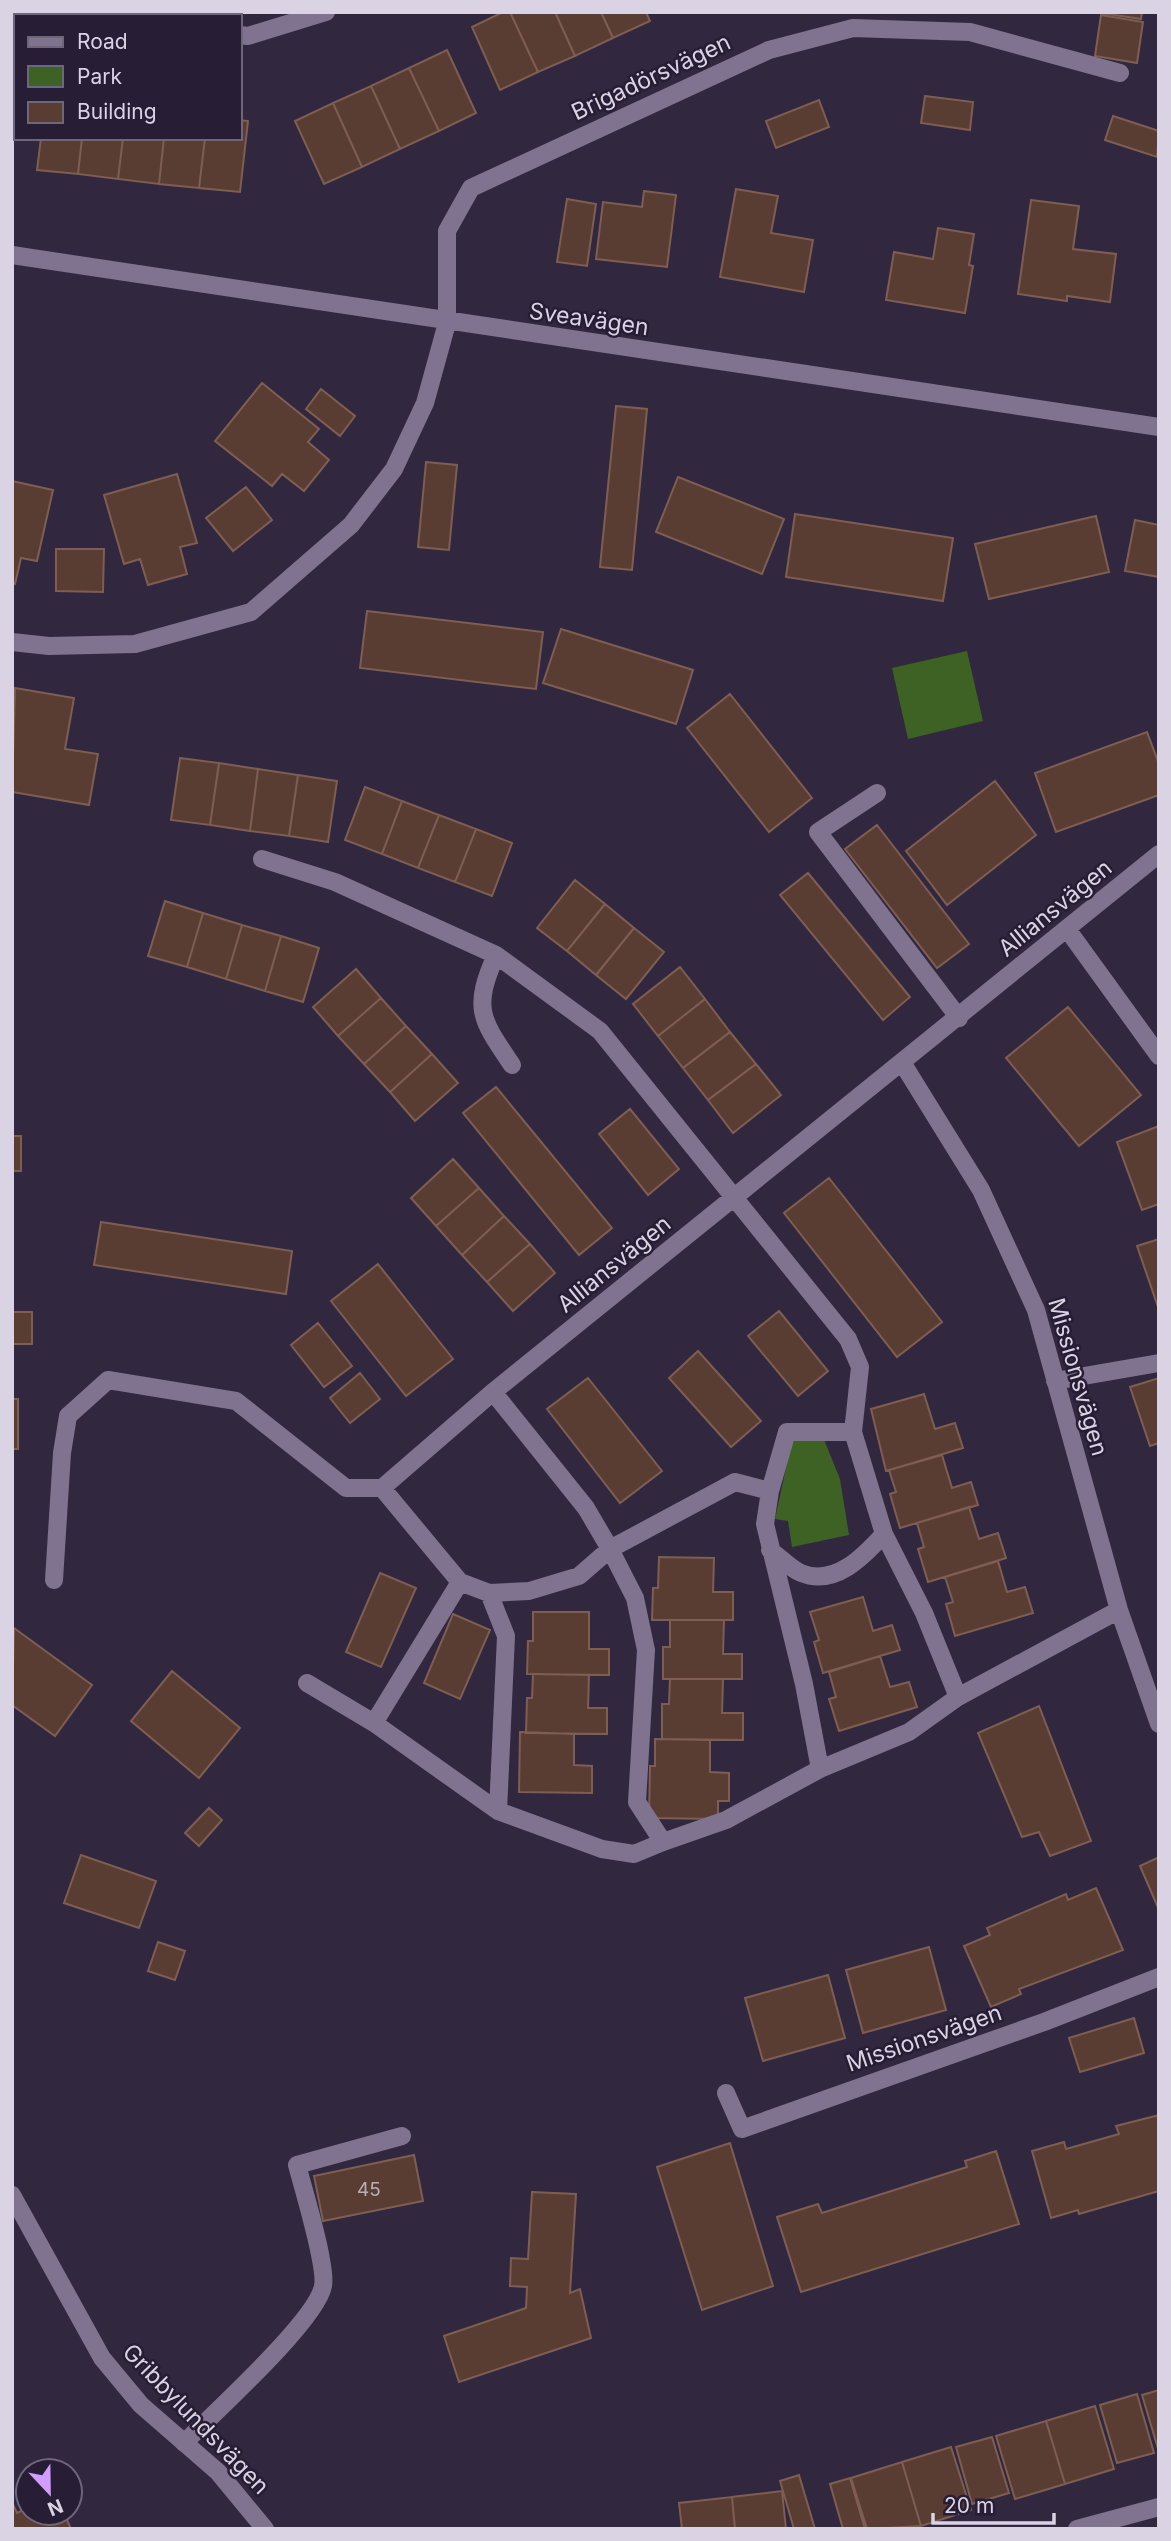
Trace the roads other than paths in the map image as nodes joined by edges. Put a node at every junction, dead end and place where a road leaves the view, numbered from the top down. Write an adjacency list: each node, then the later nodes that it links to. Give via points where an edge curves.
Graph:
1 (326, 12): 2 (street)
2 (242, 35)
3 (1120, 73): 5 (street, Brigadörsvägen, via 970,32 853,28 769,50 471,188 447,231)
4 (12, 255): 5 (street, Sveavägen)
5 (447, 323): 6 (street, Sveavägen); 7 (street, Brigadörsvägen, via 425,404 394,469 351,525 251,612 135,644)
6 (1159, 427)
7 (12, 642)
8 (877, 793): 13 (street, via 818,832)
9 (1159, 854): 11 (street, Alliansvägen)
10 (262, 859): 12 (street, via 335,882)
11 (1068, 929): 13 (street, Alliansvägen); 14 (street)
12 (496, 955): 16 (street, via 482,986 483,1022); 17 (street, via 600,1031)
13 (959, 1018): 15 (street, Alliansvägen)
14 (1159, 1056)
15 (903, 1064): 17 (street, Alliansvägen); 19 (street, Missionsvägen, via 981,1190 1035,1310)
16 (512, 1065)
17 (737, 1198): 20 (street, Alliansvägen); 21 (street, via 848,1339 860,1367)
18 (1159, 1363): 19 (street)
19 (1055, 1381): 30 (street, Missionsvägen)
20 (493, 1392): 22 (street, Alliansvägen); 25 (street, via 586,1508)
21 (853, 1432): 23 (street, via 787,1432); 24 (street)
22 (382, 1488): 27 (street, via 346,1488 236,1401 108,1380 68,1416); 28 (street)
23 (770, 1491): 25 (street, via 735,1482); 26 (street, via 765,1524)
24 (884, 1534): 26 (street, via 862,1558 834,1574 802,1574); 32 (street, via 924,1613)
25 (610, 1549): 29 (street, via 579,1576 528,1591); 37 (street, via 635,1598 646,1650 637,1802)
26 (771, 1550): 35 (street)
27 (54, 1580)
28 (460, 1582): 29 (street); 33 (street)
29 (489, 1593): 36 (street, via 506,1636)
30 (1119, 1610): 32 (street); 34 (street, Missionsvägen)
31 (307, 1683): 33 (street)
32 (958, 1697): 35 (street, via 909,1732)
33 (374, 1723): 36 (street)
34 (1159, 1724)
35 (820, 1769): 37 (street, via 726,1821)
36 (498, 1811): 37 (street, via 601,1849 634,1854)
37 (663, 1842)
38 (1159, 1978): 39 (street, Missionsvägen, via 742,2129)
39 (726, 2093)
40 (402, 2136): 42 (street, via 297,2165 324,2286 303,2322)
41 (12, 2195): 42 (street, Gribbylundsvägen, via 102,2358 141,2404)
42 (184, 2443): 44 (street, Gribbylundsvägen, via 218,2472)
43 (1159, 2507): 45 (street)
44 (265, 2529)
45 (1077, 2529)

